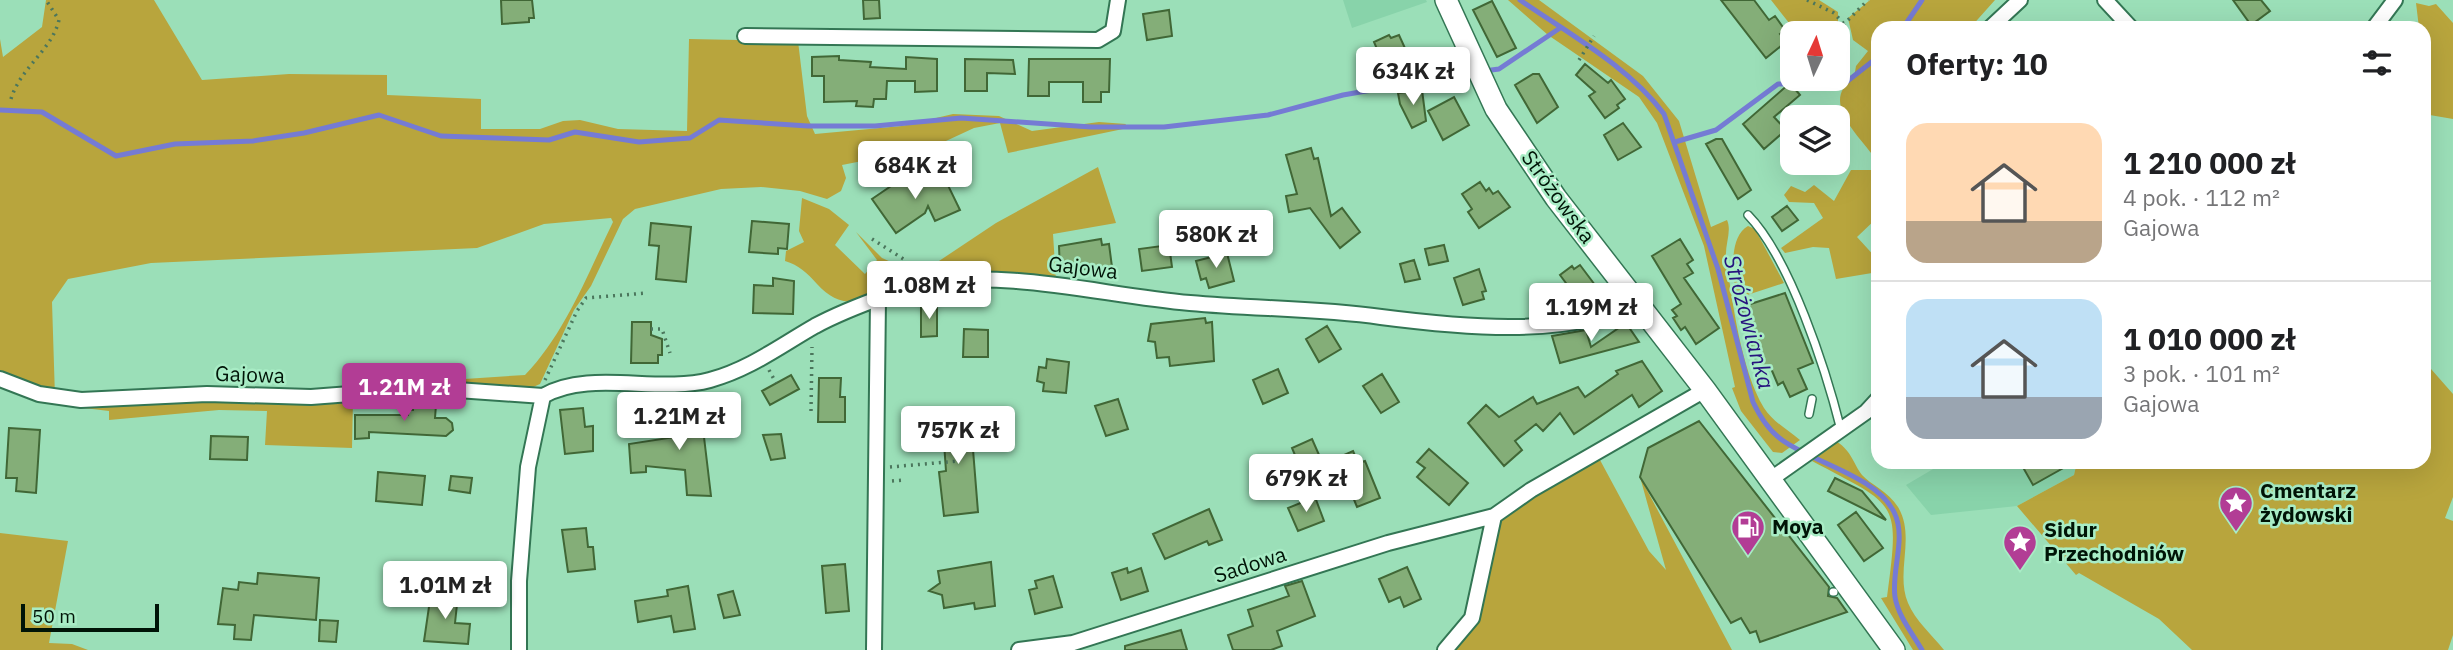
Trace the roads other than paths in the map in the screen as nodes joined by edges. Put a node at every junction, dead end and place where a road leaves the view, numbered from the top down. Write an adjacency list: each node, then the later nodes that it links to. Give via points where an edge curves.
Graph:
1 (1118, 0): 9 (street, via 1113,31 1098,40)
2 (1446, 0): 12 (main road, Stróżowska, via 1496,109 1556,198)
3 (2020, 0): 6 (street)
4 (2105, 0): 7 (street)
5 (2395, 0): 8 (street)
6 (1998, 21)
7 (2124, 21)
8 (2379, 21)
9 (745, 36)
10 (1748, 215): 19 (lane, via 1781,261)
11 (878, 299): 12 (street, Gajowa, via 919,284 997,280 1190,303 1322,308 1507,328 1602,317); 15 (street, Gajowa, via 813,327 762,359 710,380 675,385 573,385); 23 (street)
12 (1636, 301): 14 (main road, Stróżowska)
13 (0, 379): 15 (street, Gajowa, via 39,394 81,400 207,394 312,397 429,388)
14 (1705, 390): 20 (main road, Stróżowska); 21 (street)
15 (543, 396): 22 (street, via 528,467)
16 (1812, 400): 18 (lane)
17 (1871, 405): 19 (street)
18 (1809, 414)
19 (1841, 430): 20 (street)
20 (1771, 479): 26 (main road, Stróżowska)
21 (1494, 516): 24 (street, Sadowa, via 1388,543 1073,643); 25 (street, via 1472,618)
22 (519, 650)
23 (874, 650)
24 (1019, 650)
25 (1445, 650)
26 (1894, 650)

